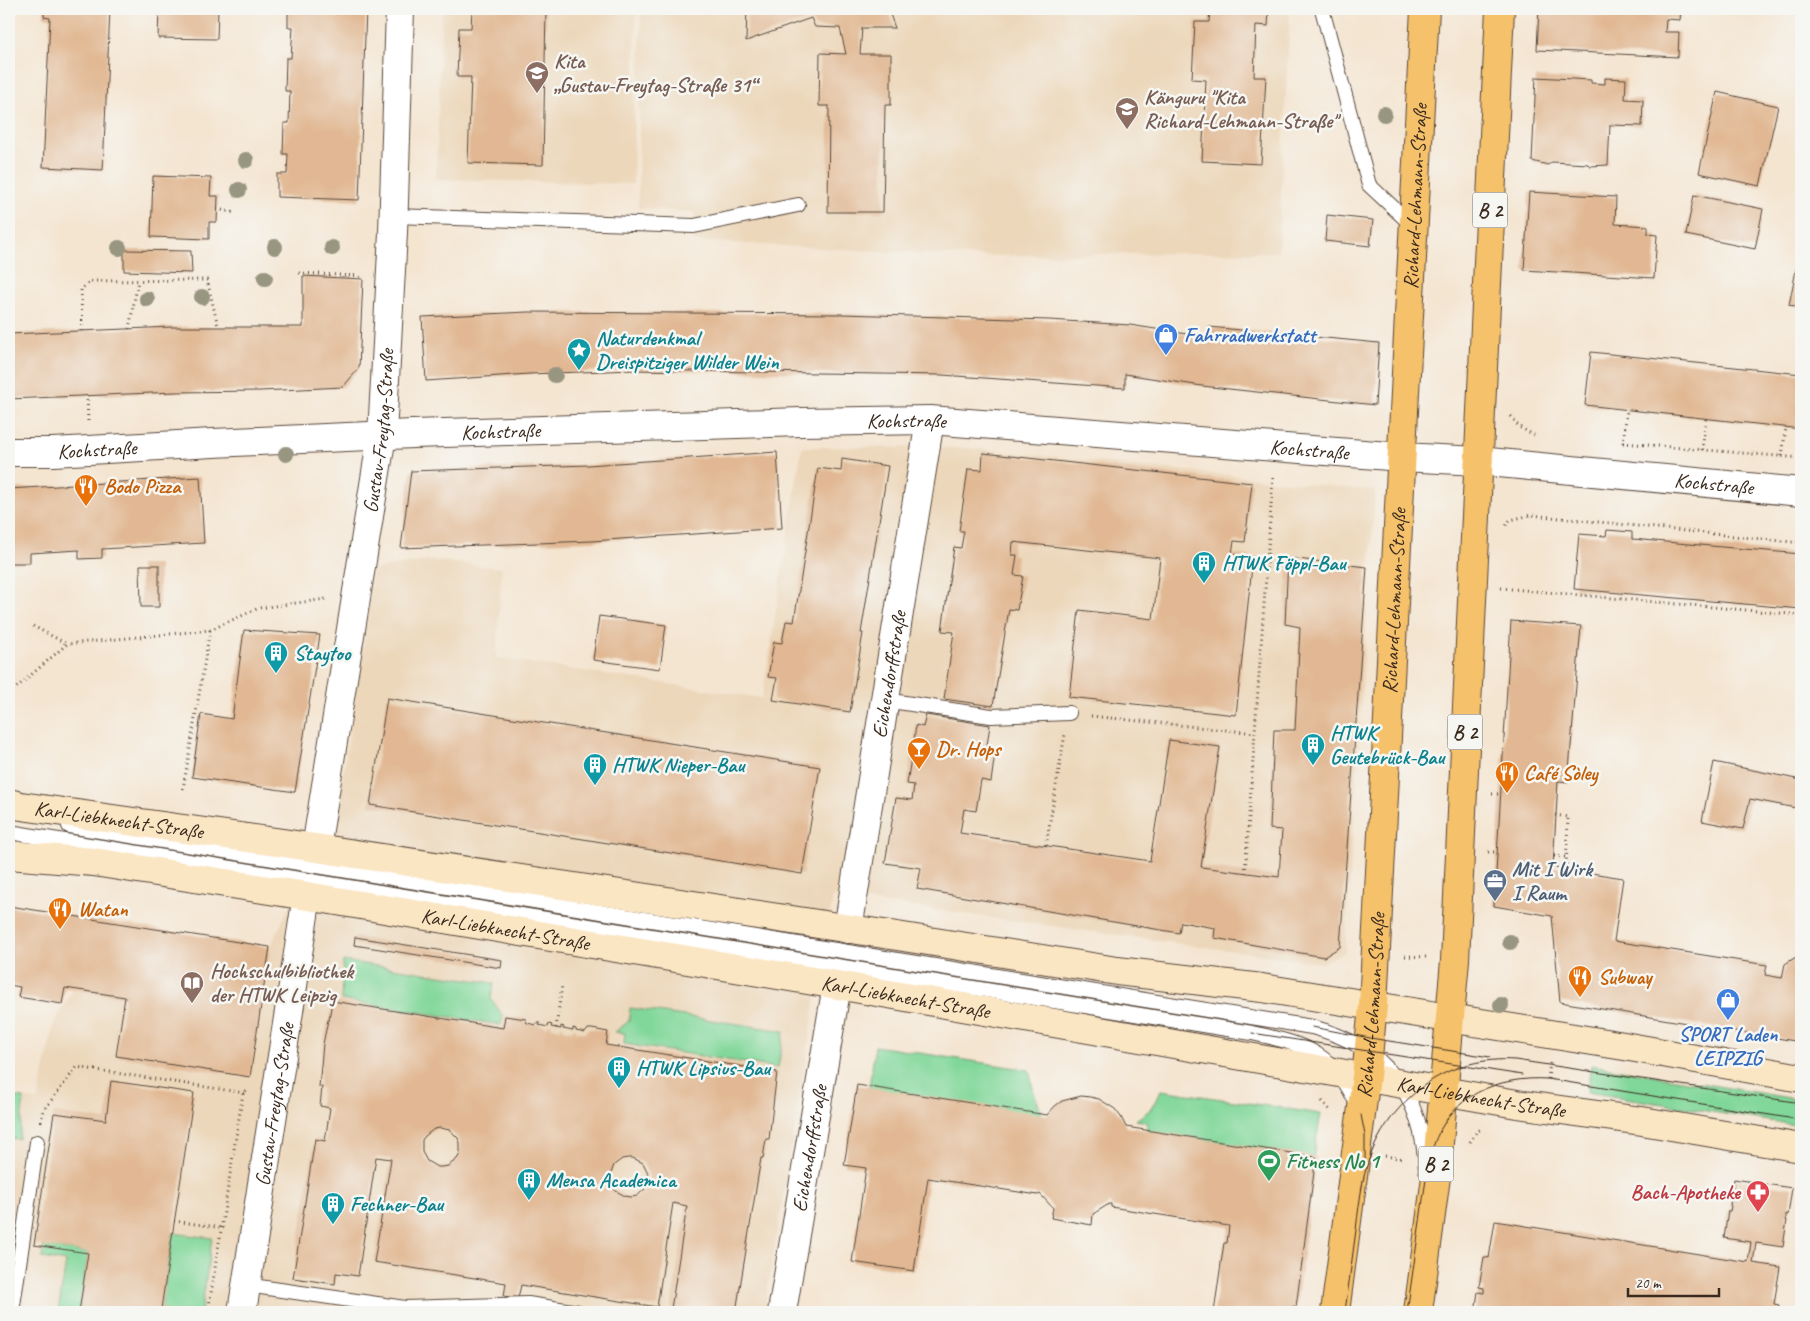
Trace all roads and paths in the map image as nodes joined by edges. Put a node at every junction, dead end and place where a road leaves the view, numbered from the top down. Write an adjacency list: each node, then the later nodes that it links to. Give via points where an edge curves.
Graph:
1 (400, 9): 8 (street, Gustav-Freytag-Straße)
2 (1322, 9): 9 (lane, via 1369,185)
3 (1425, 9): 9 (main road, Richard-Lehmann-Straße)
4 (1500, 9): 30 (main road, B 2)
5 (798, 204): 8 (lane, via 694,226)
6 (217, 209): 7 (path)
7 (235, 213)
8 (393, 216): 11 (street, Gustav-Freytag-Straße)
9 (1414, 227): 28 (main road, Richard-Lehmann-Straße)
10 (299, 273): 11 (path)
11 (390, 278): 21 (street, Gustav-Freytag-Straße)
12 (138, 281): 13 (path, via 207,280); 14 (path); 15 (path, via 91,281 81,289)
13 (218, 326)
14 (128, 329)
15 (82, 330)
16 (1627, 410): 24 (path)
17 (1511, 415): 22 (path, via 1519,428)
18 (1706, 418): 25 (path)
19 (930, 420): 21 (street, Kochstraße); 28 (street, Kochstraße); 42 (street, Eichendorffstraße)
20 (1786, 427): 27 (path)
21 (382, 435): 26 (street, Kochstraße); 36 (street, Gustav-Freytag-Straße)
22 (1541, 436)
23 (1614, 442): 24 (path)
24 (1624, 443): 25 (path)
25 (1702, 450): 27 (path)
26 (9, 452)
27 (1782, 456): 29 (path)
28 (1402, 457): 30 (street, Kochstraße); 63 (main road, Richard-Lehmann-Straße)
29 (1801, 458)
30 (1478, 461): 32 (street, Kochstraße); 64 (main road, B 2)
31 (1273, 480): 44 (path)
32 (1801, 492)
33 (1504, 527): 34 (path, via 1510,520 1531,515)
34 (1801, 543)
35 (1508, 588): 37 (path)
36 (356, 597): 39 (path, via 259,608); 51 (street, Gustav-Freytag-Straße)
37 (1801, 615)
38 (33, 626): 40 (path)
39 (210, 630): 40 (path); 45 (path)
40 (67, 644): 41 (path)
41 (9, 694)
42 (885, 700): 43 (lane, via 991,716); 58 (street, Eichendorffstraße)
43 (1069, 713): 44 (path); 50 (path)
44 (1255, 733): 56 (path)
45 (183, 789)
46 (9, 803): 51 (main road, Karl-Liebknecht-Straße)
47 (1555, 815): 54 (path, via 1568,817)
48 (9, 817): 66 (lane, via 1312,1027 1344,1037)
49 (9, 832): 67 (lane, via 1252,1033 1307,1048)
50 (1046, 845)
51 (316, 848): 58 (main road, Karl-Liebknecht-Straße)
52 (9, 855): 57 (main road, Karl-Liebknecht-Straße, via 94,862)
53 (1554, 856): 54 (path)
54 (1566, 857): 55 (path)
55 (1566, 869)
56 (1244, 873)
57 (307, 896): 62 (main road, Karl-Liebknecht-Straße); 71 (street, Gustav-Freytag-Straße)
58 (848, 928): 63 (main road, Karl-Liebknecht-Straße, via 1125,972 1262,988)
59 (1404, 956): 60 (path)
60 (1430, 958)
61 (562, 985): 65 (path)
62 (837, 985): 67 (main road, Karl-Liebknecht-Straße); 88 (street, Eichendorffstraße)
63 (1373, 1006): 64 (main road, Karl-Liebknecht-Straße); 66 (main road, Richard-Lehmann-Straße)
64 (1450, 1019): 68 (main road, Karl-Liebknecht-Straße); 70 (main road, B 2)
65 (556, 1028)
66 (1368, 1065): 67 (main road, Karl-Liebknecht-Straße); 69 (main road, Karl-Liebknecht-Straße); 74 (main road, Richard-Lehmann-Straße)
67 (1338, 1073): 74 (lane, via 1348,1085)
68 (1801, 1078)
69 (1399, 1083): 70 (main road, Karl-Liebknecht-Straße); 83 (lane, via 1412,1107 1424,1147)
70 (1443, 1091): 78 (main road, Karl-Liebknecht-Straße); 83 (main road, B 2)
71 (275, 1098): 76 (path, via 77,1067 43,1111); 82 (street, Gustav-Freytag-Straße)
72 (1316, 1099): 73 (path, via 1324,1101)
73 (1332, 1112)
74 (1361, 1115): 89 (main road, Richard-Lehmann-Straße)
75 (1484, 1128): 77 (path)
76 (37, 1142): 85 (lane)
77 (1467, 1145)
78 (1801, 1148)
79 (1377, 1155): 80 (path)
80 (1409, 1160)
81 (174, 1221): 82 (path)
82 (254, 1232): 84 (street, Gustav-Freytag-Straße)
83 (1428, 1237): 90 (main road, B 2)
84 (246, 1285): 86 (street, Gustav-Freytag-Straße); 87 (lane, via 406,1308 528,1304)
85 (12, 1312)
86 (242, 1312)
87 (578, 1312)
88 (782, 1312)
89 (1335, 1312)
90 (1418, 1312)

